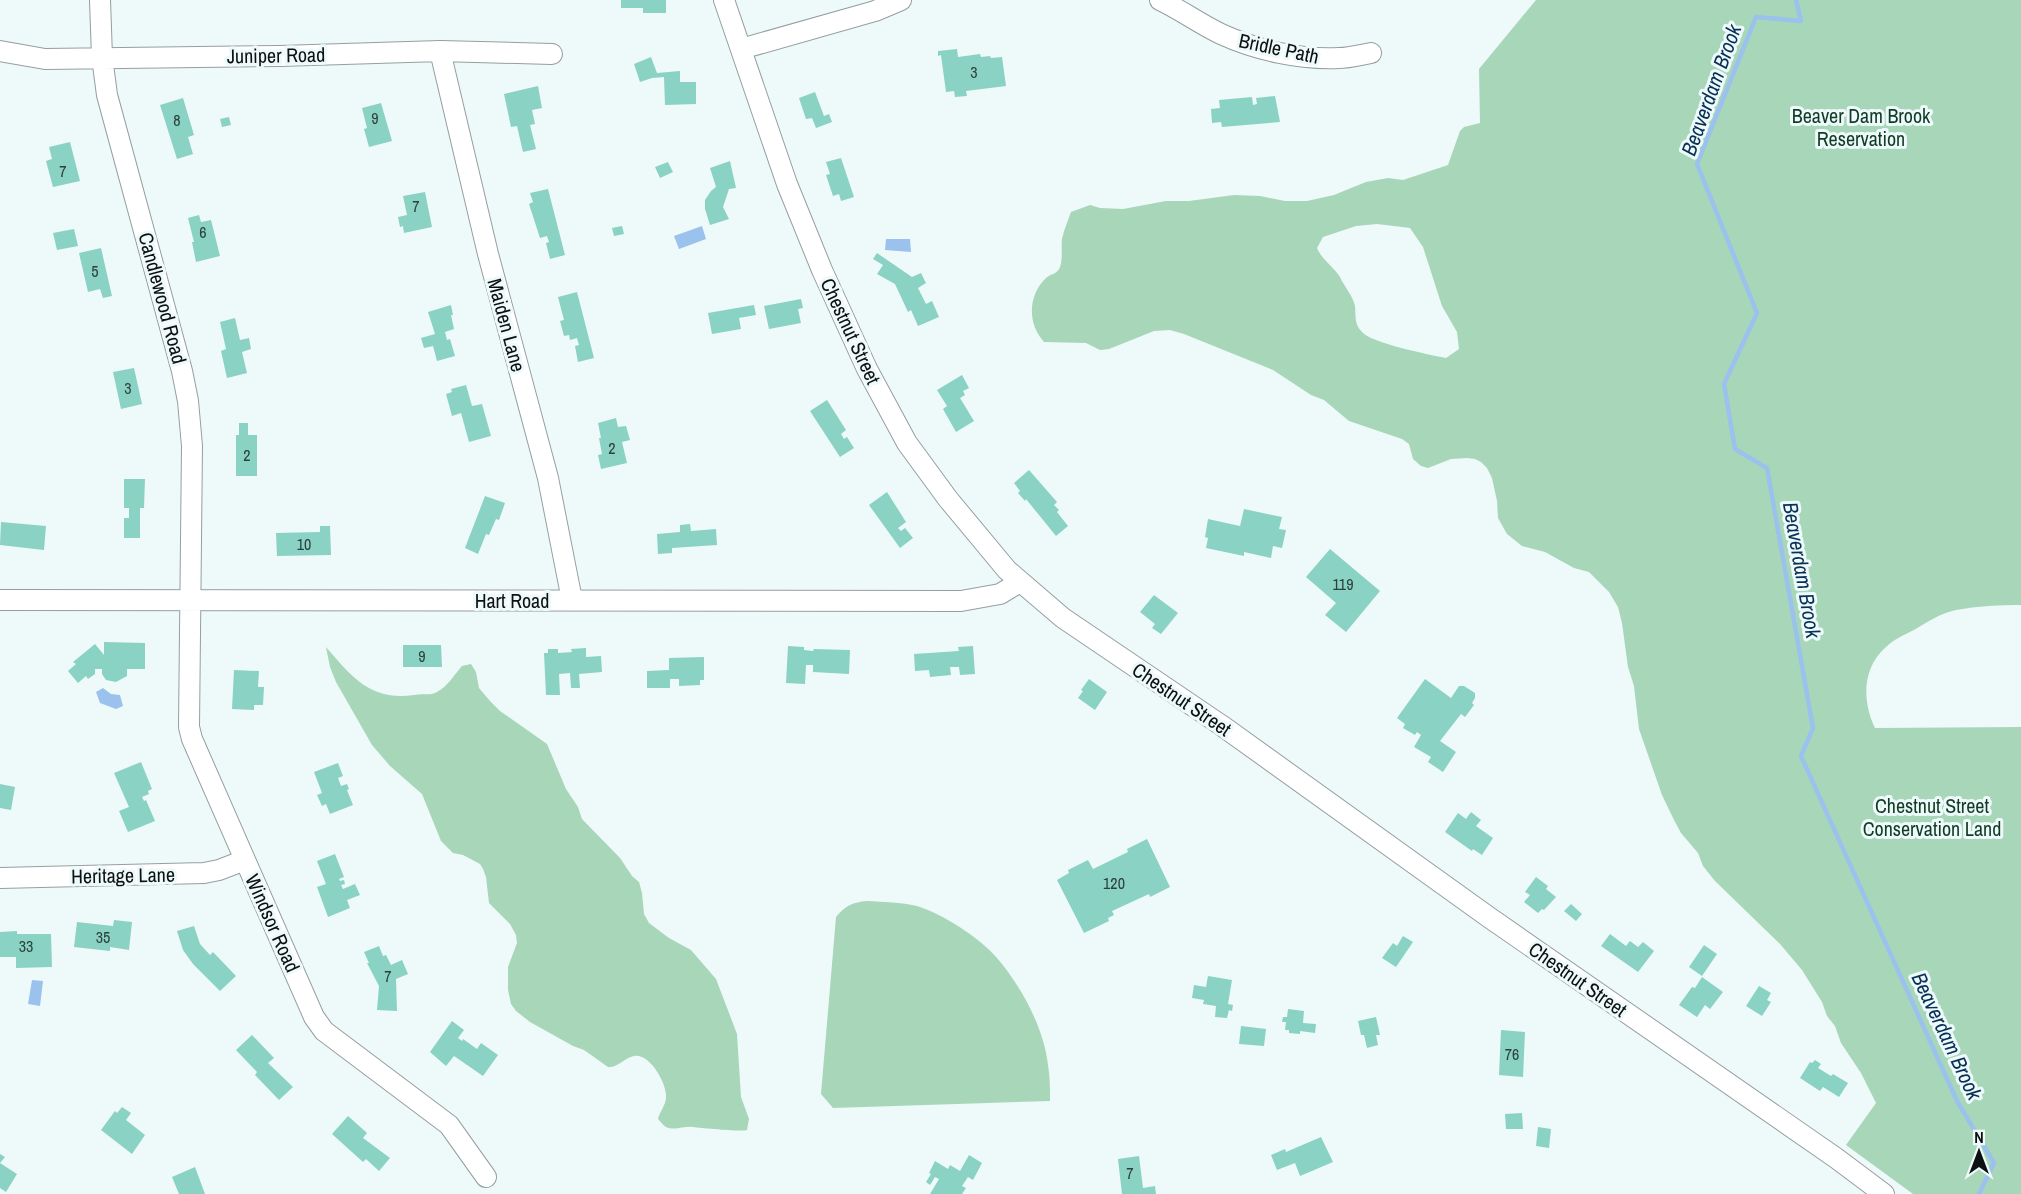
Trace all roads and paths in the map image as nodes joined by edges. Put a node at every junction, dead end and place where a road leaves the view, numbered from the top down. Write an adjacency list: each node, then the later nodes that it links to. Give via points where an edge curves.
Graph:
1 (100, 0): 10 (street, Candlewood Road)
2 (724, 0): 5 (street, Chestnut Street)
3 (901, 0): 5 (street)
4 (1160, 0): 8 (street, Bridle Path, via 1222,34 1273,51 1318,58)
5 (741, 49): 11 (street, Chestnut Street, via 787,184 867,369 914,452 948,500)
6 (0, 51): 10 (street, Juniper Road, via 45,58)
7 (440, 51): 9 (street, Juniper Road); 10 (street, Juniper Road); 14 (street, Maiden Lane, via 488,254 548,478)
8 (1371, 53)
9 (552, 54)
10 (102, 57): 13 (street, Candlewood Road, via 107,95 188,401 192,446)
11 (1020, 582): 14 (street, Hart Road, via 1000,594 962,601); 18 (street, Chestnut Street, via 1063,618 1231,732)
12 (0, 600): 13 (street, Hart Road)
13 (191, 600): 14 (street, Hart Road); 15 (street, Windsor Road, via 190,731)
14 (572, 600)
15 (245, 860): 16 (street, Heritage Lane, via 204,873); 17 (street, Windsor Road, via 324,1032 449,1125)
16 (0, 878)
17 (486, 1177)
18 (1884, 1194)

